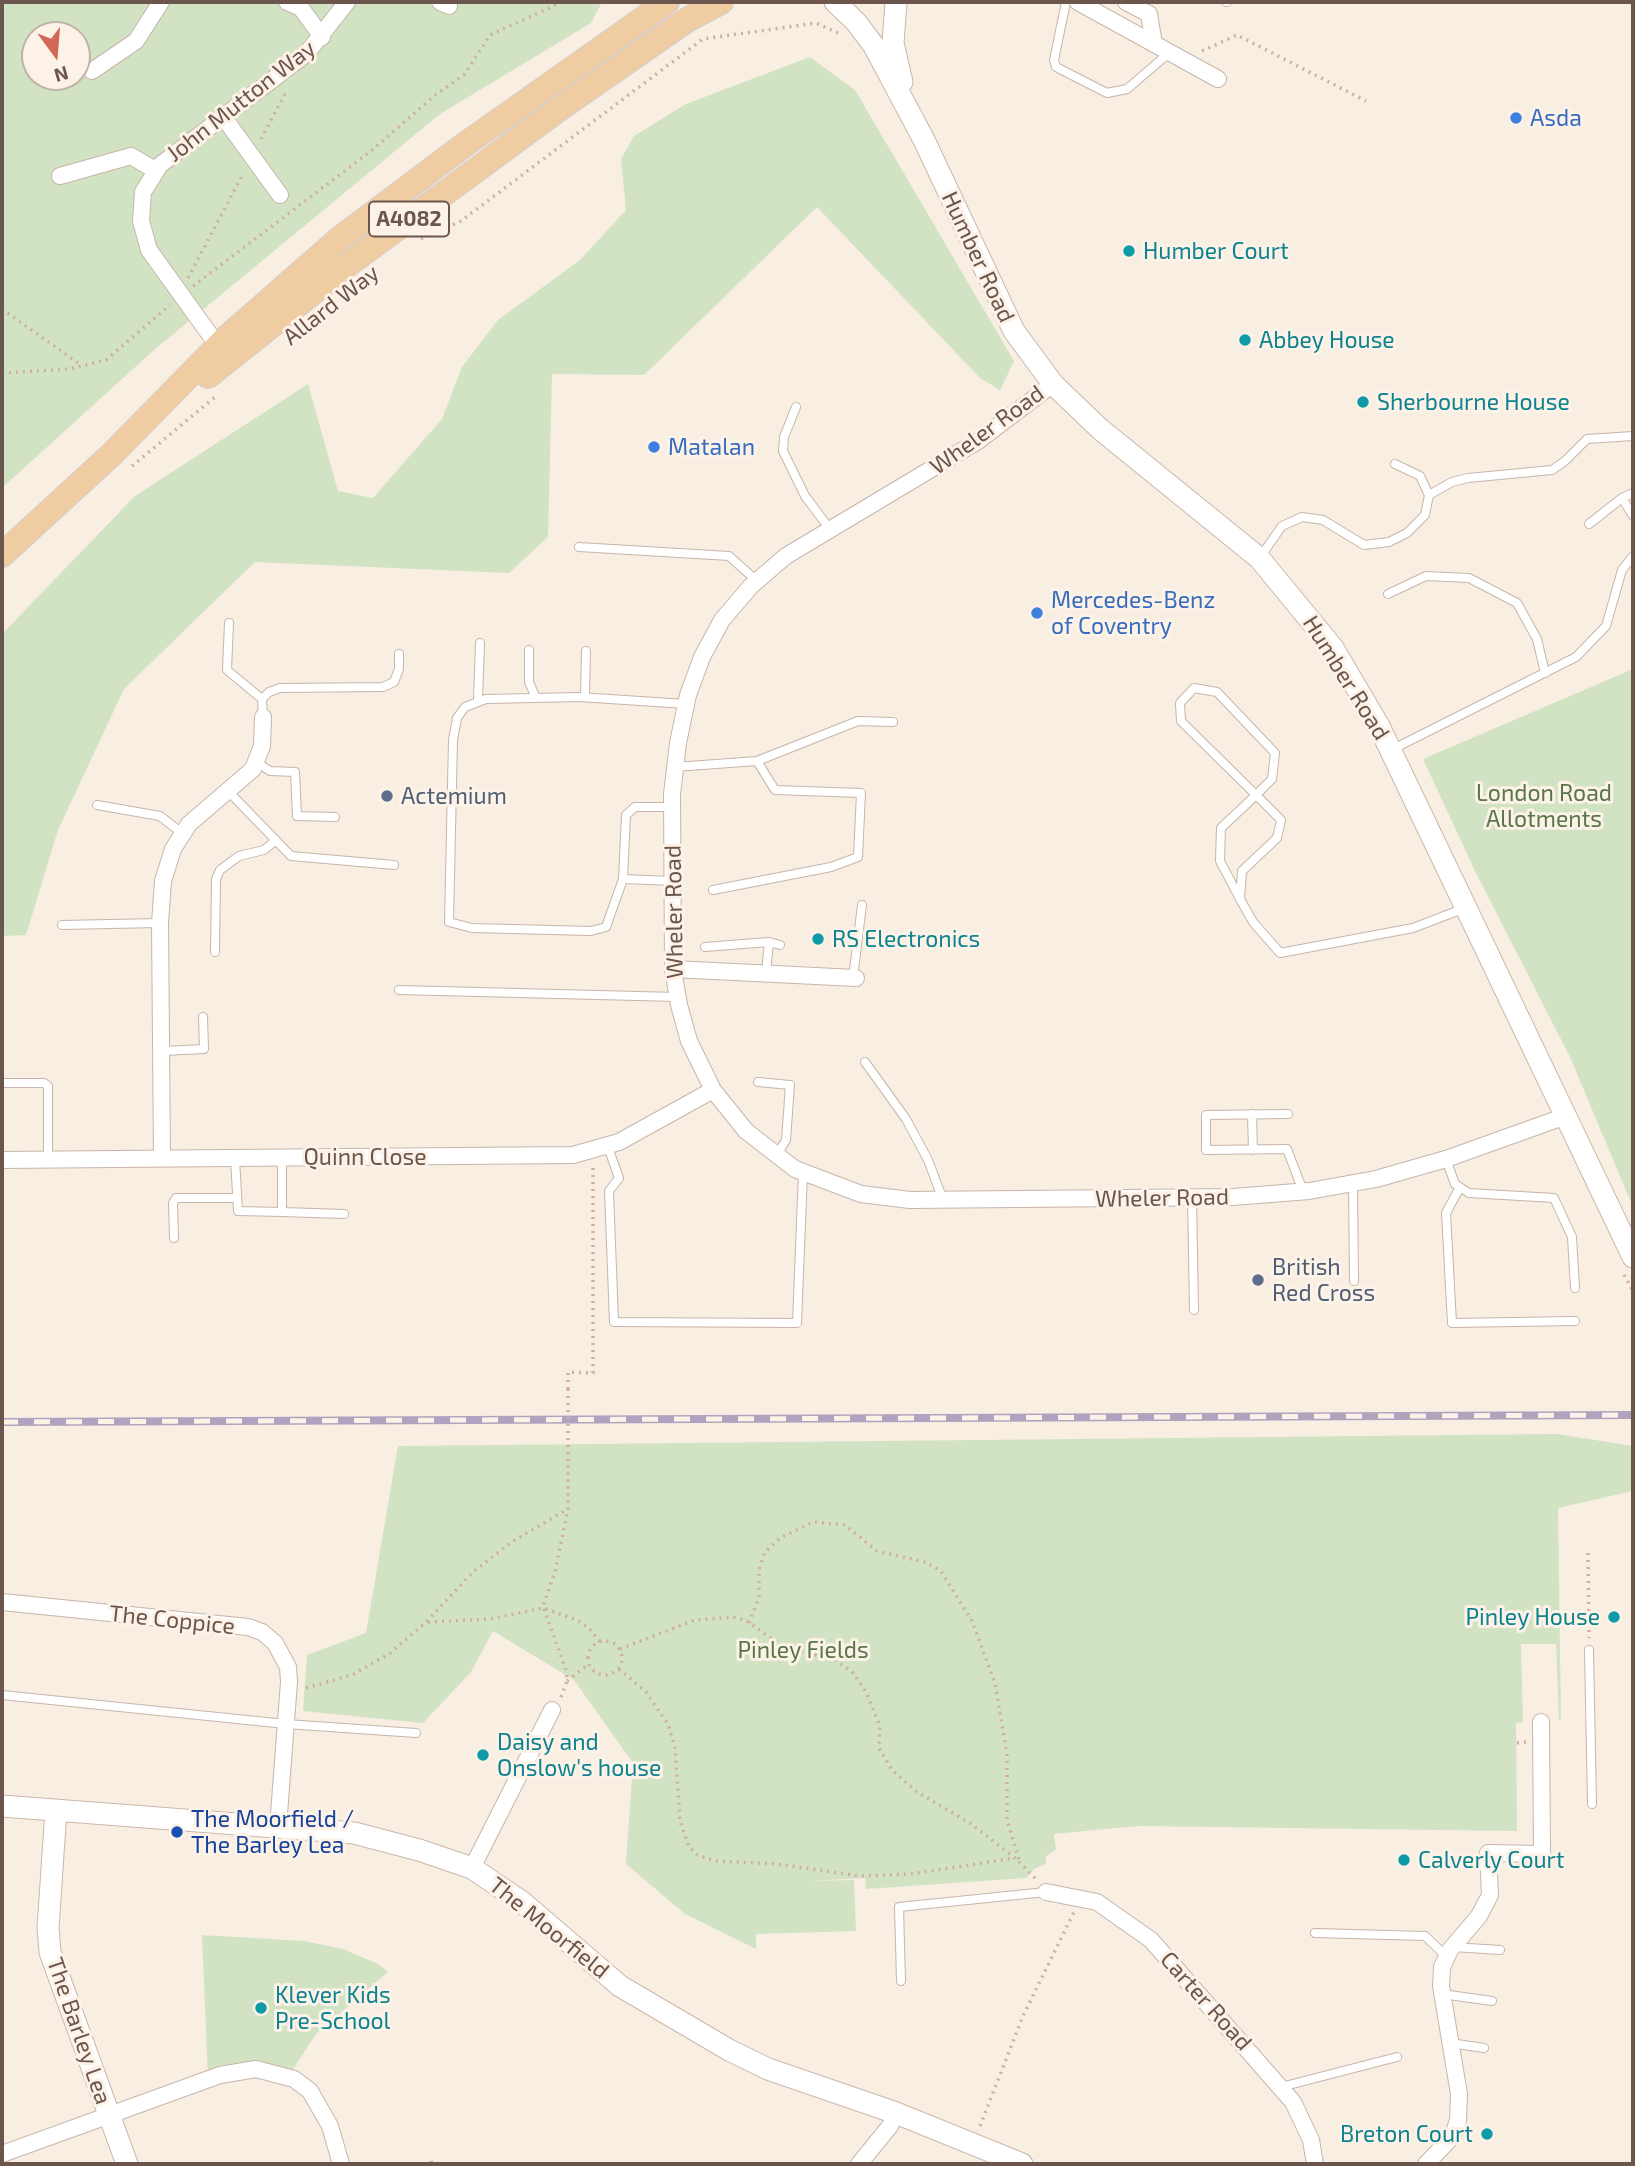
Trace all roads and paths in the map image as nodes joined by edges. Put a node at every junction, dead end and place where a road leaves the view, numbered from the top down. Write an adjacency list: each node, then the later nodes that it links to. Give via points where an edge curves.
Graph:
1 (161, 2): 17 (street, via 136,41)
2 (286, 2): 13 (street, via 301,8)
3 (347, 2): 13 (street, John Mutton Way)
4 (562, 2): 29 (path, via 490,35 465,74)
5 (667, 2): 31 (main road, Allard Way / A4082, via 338,240)
6 (721, 2): 38 (main road, Allard Way / A4082, via 687,20 559,109 361,255)
7 (835, 2): 21 (main road, Humber Road, via 874,46)
8 (896, 2): 21 (main road, Humber Road, via 893,43)
9 (1066, 2): 15 (lane, via 1056,67 1107,93 1127,89)
10 (1126, 2): 14 (street, via 1149,14)
11 (1084, 3): 14 (street)
12 (838, 33): 28 (path, via 816,23 703,39 461,221)
13 (322, 37): 22 (street, John Mutton Way, via 293,66)
14 (1154, 44): 15 (street)
15 (1169, 53): 16 (street)
16 (1193, 65): 18 (street); 20 (path, via 1201,52 1237,35)
17 (92, 71)
18 (1218, 79)
19 (288, 88): 23 (path)
20 (1366, 101)
21 (908, 109): 34 (main road, Humber Road, via 1014,331)
22 (222, 115): 25 (street, John Mutton Way); 27 (street)
23 (258, 145)
24 (246, 168): 29 (path)
25 (155, 170): 26 (street, via 131,156); 29 (street, John Mutton Way, via 143,192 142,228 149,250)
26 (60, 176)
27 (280, 195)
28 (418, 241)
29 (180, 295): 31 (street, John Mutton Way); 32 (path, via 106,360)
30 (2, 309): 32 (path)
31 (218, 346): 38 (main road, Allard Way / A4082)
32 (83, 366): 33 (path)
33 (2, 373)
34 (1053, 384): 45 (street, Wheler Road, via 978,441); 49 (main road, Humber Road, via 1100,429)
35 (223, 390): 38 (path)
36 (796, 407): 45 (lane, via 783,452 805,496)
37 (1633, 436): 41 (lane, via 1587,439 1552,470 1468,478)
38 (120, 461): 47 (main road, Allard Way / A4082)
39 (1395, 464): 41 (lane, via 1420,476)
40 (1633, 493): 42 (lane)
41 (1429, 495): 49 (lane, via 1418,525 1389,542 1364,545 1323,520 1302,517 1282,526)
42 (1622, 498): 43 (lane); 44 (lane)
43 (1633, 516)
44 (1589, 524)
45 (829, 528): 50 (street, Wheler Road)
46 (579, 547): 50 (lane, via 729,556)
47 (2, 555)
48 (1633, 556): 57 (lane, via 1622,570 1606,626 1576,657)
49 (1259, 558): 65 (main road, Humber Road, via 1333,648)
50 (757, 581): 62 (street, Wheler Road, via 722,620 702,657)
51 (1388, 594): 57 (lane, via 1426,576 1469,578 1517,603 1537,639)
52 (229, 623): 60 (lane, via 227,670)
53 (480, 643): 61 (lane)
54 (529, 650): 59 (lane, via 529,682)
55 (586, 651): 58 (lane)
56 (399, 654): 60 (lane, via 394,681 383,687 280,688)
57 (1545, 673): 65 (lane)
58 (585, 697): 59 (lane); 62 (lane)
59 (537, 698): 61 (lane)
60 (262, 699): 63 (lane)
61 (478, 700): 77 (lane, via 457,718 453,740 449,922 472,928 592,931 606,927)
62 (686, 704): 68 (street, Wheler Road)
63 (264, 717): 67 (street)
64 (892, 722): 66 (lane, via 858,721)
65 (1390, 750): 82 (main road, Humber Road)
66 (757, 761): 68 (lane); 79 (lane, via 775,790 861,793 858,857 831,867)
67 (256, 762): 69 (street); 73 (lane, via 270,771 295,772 297,816)
68 (675, 767): 72 (street, Wheler Road)
69 (229, 792): 74 (street); 75 (lane)
70 (1256, 795): 70 (lane, via 1272,779 1275,753 1217,692 1194,688 1180,703 1181,721); 80 (lane, via 1221,828 1220,861); 80 (lane, via 1281,820 1277,838 1242,871)
71 (97, 805): 74 (lane, via 160,816)
72 (672, 807): 77 (lane, via 635,807 628,812); 78 (street, Wheler Road)
73 (335, 817)
74 (183, 834): 83 (street, via 163,881)
75 (276, 840): 76 (lane, via 291,856); 88 (lane, via 220,870)
76 (394, 865)
77 (623, 879): 78 (lane)
78 (673, 881): 89 (street, Wheler Road)
79 (713, 890)
80 (1240, 899): 82 (lane, via 1280,953 1413,928)
81 (862, 905): 91 (lane)
82 (1466, 908): 102 (main road, Humber Road)
83 (160, 923): 84 (lane); 95 (street)
84 (62, 925)
85 (769, 942): 86 (lane); 87 (lane); 90 (lane)
86 (780, 945)
87 (705, 947)
88 (215, 952)
89 (673, 969): 90 (street); 93 (street, Wheler Road)
90 (766, 974): 91 (street)
91 (854, 978)
92 (398, 990): 93 (lane)
93 (677, 997): 99 (street, Wheler Road, via 689,1041)
94 (203, 1017): 95 (lane, via 204,1049)
95 (162, 1051): 106 (street)
96 (865, 1062): 118 (lane, via 906,1119)
97 (758, 1082): 105 (lane, via 790,1085 786,1140)
98 (2, 1083): 111 (lane, via 48,1086)
99 (713, 1090): 103 (street, Quinn Close); 105 (street, Wheler Road, via 746,1131)
100 (1252, 1114): 101 (lane); 104 (lane); 104 (lane, via 1206,1115 1206,1150)
101 (1289, 1114)
102 (1566, 1116): 109 (street, Wheler Road); 122 (main road, Humber Road)
103 (600, 1149): 108 (street, Quinn Close, via 549,1156); 112 (lane, via 619,1178 609,1191 614,1322 797,1323); 127 (path, bridge, via 593,1373 568,1372)
104 (1253, 1150): 115 (lane, via 1287,1149)
105 (776, 1156): 112 (street, Wheler Road)
106 (162, 1158): 107 (street, Quinn Close); 111 (street, Quinn Close)
107 (235, 1158): 108 (street, Quinn Close); 117 (lane)
108 (282, 1158): 119 (lane)
109 (1446, 1159): 113 (street, Wheler Road); 114 (lane)
110 (2, 1160): 111 (street, Quinn Close)
111 (48, 1160)
112 (803, 1172): 118 (street, Wheler Road, via 862,1194)
113 (1353, 1183): 115 (street, Wheler Road); 123 (lane)
114 (1459, 1189): 124 (lane, via 1554,1198 1572,1237); 126 (lane, via 1446,1213 1452,1323)
115 (1303, 1191): 116 (street, Wheler Road)
116 (1192, 1197): 118 (street, Wheler Road); 125 (lane)
117 (235, 1198): 119 (lane, via 238,1211); 121 (lane, via 176,1198)
118 (943, 1200)
119 (282, 1212): 120 (lane)
120 (344, 1214)
121 (174, 1238)
122 (1633, 1257)
123 (1354, 1281)
124 (1575, 1288)
125 (1194, 1310)
126 (1575, 1321)
127 (568, 1509): 130 (path); 131 (path, via 494,1555 456,1587)
128 (1588, 1553): 135 (path)
129 (2, 1602): 139 (street, The Coppice, via 248,1627 262,1632 283,1654)
130 (543, 1608): 131 (path, via 490,1619); 133 (path, via 577,1620); 138 (path)
131 (426, 1622): 139 (path, via 389,1654 352,1675)
132 (749, 1623): 134 (path, via 733,1617 695,1620); 149 (path, via 785,1648 820,1653 853,1673 877,1714 879,1748 892,1770); 150 (path, via 759,1597 759,1569 765,1552 780,1538 813,1522 845,1525 877,1551 925,1562 941,1571 972,1621 995,1683 1007,1755 1007,1820)
133 (600, 1642): 134 (path, via 608,1641); 136 (path, via 589,1653)
134 (620, 1649): 137 (path)
135 (1589, 1650): 145 (lane)
136 (589, 1664): 137 (path, via 598,1674); 138 (path)
137 (619, 1669): 149 (path, via 646,1692 668,1724 685,1839 699,1856 860,1877 922,1873)
138 (567, 1681): 141 (path)
139 (288, 1690): 143 (street, The Coppice)
140 (2, 1695): 143 (lane)
141 (552, 1710): 151 (street)
142 (1541, 1721): 156 (street, via 1542,1854 1489,1853 1490,1895)
143 (286, 1724): 144 (lane); 148 (street, The Coppice)
144 (416, 1733)
145 (1592, 1804)
146 (2, 1806): 147 (main road, The Moorfield)
147 (56, 1810): 148 (main road, The Moorfield); 165 (main road, The Barley Lea, via 50,1952)
148 (278, 1827): 151 (main road, The Moorfield, via 386,1840)
149 (1015, 1858): 150 (path)
150 (1020, 1863): 152 (path)
151 (472, 1868): 164 (main road, The Moorfield, via 522,1902 620,1986 686,2027 768,2069)
152 (1046, 1892): 153 (street, Carter Road); 157 (lane, via 899,1906)
153 (1082, 1898): 163 (street, Carter Road, via 1106,1908 1151,1940); 166 (path, via 1023,2017)
154 (1315, 1933): 156 (lane, via 1425,1936)
155 (1500, 1950): 156 (lane)
156 (1450, 1952): 158 (street, via 1442,1967)
157 (901, 1982)
158 (1442, 1994): 159 (lane); 160 (street)
159 (1492, 2001)
160 (1450, 2043): 161 (lane); 173 (street, via 1458,2120 1454,2136)
161 (1484, 2048)
162 (1397, 2057): 163 (lane)
163 (1281, 2087): 172 (street, Carter Road, via 1304,2121)
164 (896, 2113): 166 (main road, The Moorfield); 170 (street, via 878,2144)
165 (108, 2115): 167 (street); 168 (main road, The Barley Lea); 169 (street, via 238,2070 276,2072 302,2085 321,2106)
166 (973, 2144): 171 (main road, The Moorfield)
167 (2, 2154)
168 (127, 2164)
169 (341, 2164)
170 (859, 2164)
171 (1021, 2164)
172 (1315, 2164)
173 (1426, 2164)

